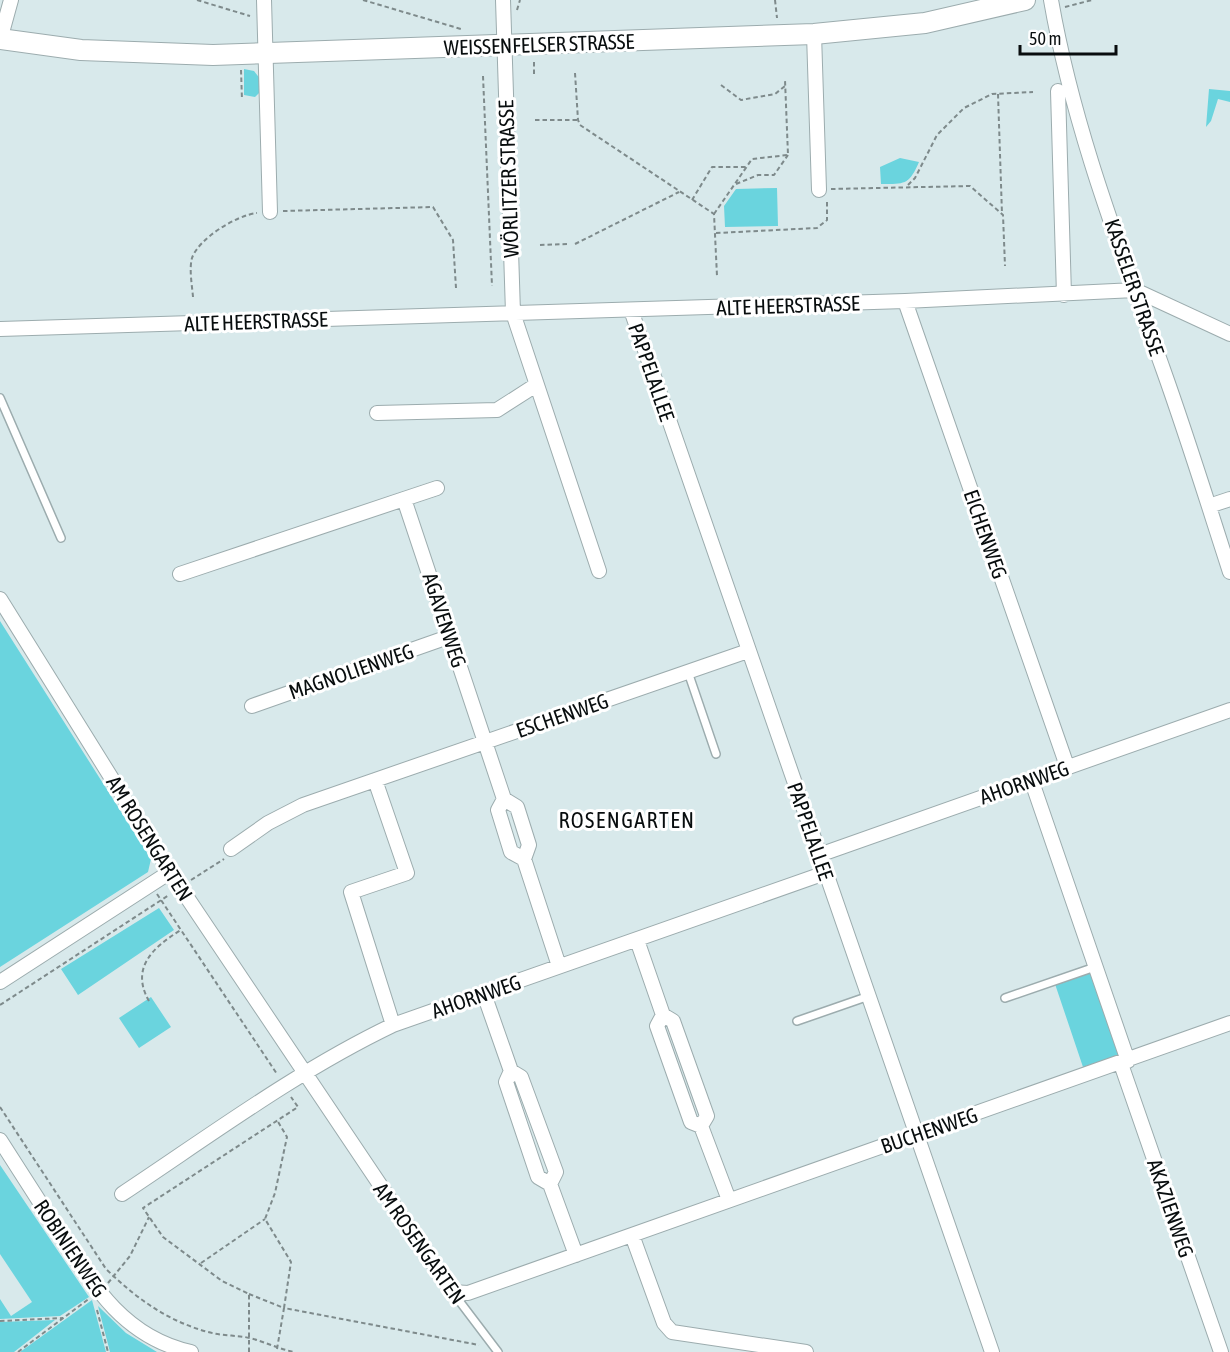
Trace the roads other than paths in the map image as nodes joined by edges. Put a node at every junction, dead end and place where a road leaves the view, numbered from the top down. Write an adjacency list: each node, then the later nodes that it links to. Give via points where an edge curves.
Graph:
1 (11, 0): 7 (street)
2 (264, 0): 9 (street)
3 (503, 0): 8 (street, WÖRLITZER STRASSE)
4 (1025, 0): 6 (street, WEISSENFELSER STRASSE, via 925,23)
5 (1051, 0): 13 (street, KASSELER STRASSE, via 1089,155)
6 (814, 34): 8 (street, WEISSENFELSER STRASSE); 11 (street)
7 (0, 40): 9 (street, WEISSENFELSER STRASSE, via 154,55)
8 (504, 44): 9 (street, WEISSENFELSER STRASSE); 17 (street, WÖRLITZER STRASSE)
9 (265, 53): 12 (street)
10 (1058, 92): 14 (street)
11 (819, 190)
12 (270, 212)
13 (1135, 290): 14 (street, ALTE HEERSTRASSE); 19 (street, ALTE HEERSTRASSE); 26 (street, KASSELER STRASSE)
14 (1064, 295): 15 (street, ALTE HEERSTRASSE)
15 (905, 301): 16 (street, ALTE HEERSTRASSE); 39 (street, EICHENWEG)
16 (631, 310): 17 (street, ALTE HEERSTRASSE); 33 (street, PAPPELALLEE)
17 (513, 313): 18 (street, ALTE HEERSTRASSE); 20 (street)
18 (0, 329)
19 (1230, 333)
20 (536, 385): 22 (street, via 497,410); 28 (street)
21 (0, 398): 27 (lane)
22 (377, 413)
23 (437, 488): 24 (street)
24 (404, 499): 30 (street); 32 (street, AGAVENWEG)
25 (1230, 499): 26 (street)
26 (1209, 506): 29 (street, KASSELER STRASSE)
27 (61, 537)
28 (599, 571)
29 (1230, 572)
30 (180, 574)
31 (0, 599): 44 (street, AM ROSENGARTEN)
32 (451, 636): 35 (street, MAGNOLIENWEG); 37 (street, AGAVENWEG)
33 (748, 651): 34 (street, ESCHENWEG); 43 (street, PAPPELALLEE)
34 (688, 672): 37 (street, ESCHENWEG); 38 (lane)
35 (252, 706)
36 (1230, 710): 39 (street, AHORNWEG)
37 (485, 742): 41 (street, ESCHENWEG); 47 (street, via 504,799 517,807 529,845 524,859)
38 (717, 754)
39 (1067, 766): 40 (street, AHORNWEG)
40 (1031, 779): 43 (street, AHORNWEG); 48 (street)
41 (375, 780): 42 (street, ESCHENWEG, via 303,805); 55 (street, via 407,873 351,892)
42 (231, 849)
43 (819, 855): 45 (street, PAPPELALLEE)
44 (170, 872): 49 (street); 57 (street, AM ROSENGARTEN)
45 (825, 873): 46 (street, AHORNWEG); 51 (street, PAPPELALLEE)
46 (637, 940): 47 (street, AHORNWEG); 61 (street, via 663,1016 657,1026 691,1122 701,1126)
47 (559, 966): 50 (street, AHORNWEG)
48 (1095, 967): 52 (lane); 56 (street)
49 (0, 982)
50 (484, 994): 55 (street, AHORNWEG); 63 (street, via 511,1071 506,1082 538,1177 550,1184)
51 (869, 996): 53 (lane); 58 (street, PAPPELALLEE)
52 (1005, 998)
53 (796, 1021)
54 (1230, 1023): 56 (street, BUCHENWEG)
55 (393, 1025): 57 (street, AHORNWEG)
56 (1124, 1062): 58 (street, BUCHENWEG); 69 (street, AKAZIENWEG)
57 (304, 1074): 60 (street); 64 (street, AM ROSENGARTEN)
58 (915, 1135): 61 (street, BUCHENWEG); 68 (street, PAPPELALLEE)
59 (0, 1140): 66 (street, ROBINIENWEG, via 97,1292 142,1330 170,1347)
60 (122, 1194)
61 (729, 1200): 62 (street, BUCHENWEG)
62 (632, 1234): 63 (street, BUCHENWEG); 67 (street, via 664,1323 672,1332)
63 (576, 1255): 64 (street, BUCHENWEG, via 468,1293)
64 (452, 1292): 65 (lane, AM ROSENGARTEN)
65 (496, 1350)
66 (191, 1352)
67 (806, 1352)
68 (992, 1352)
69 (1221, 1352)

